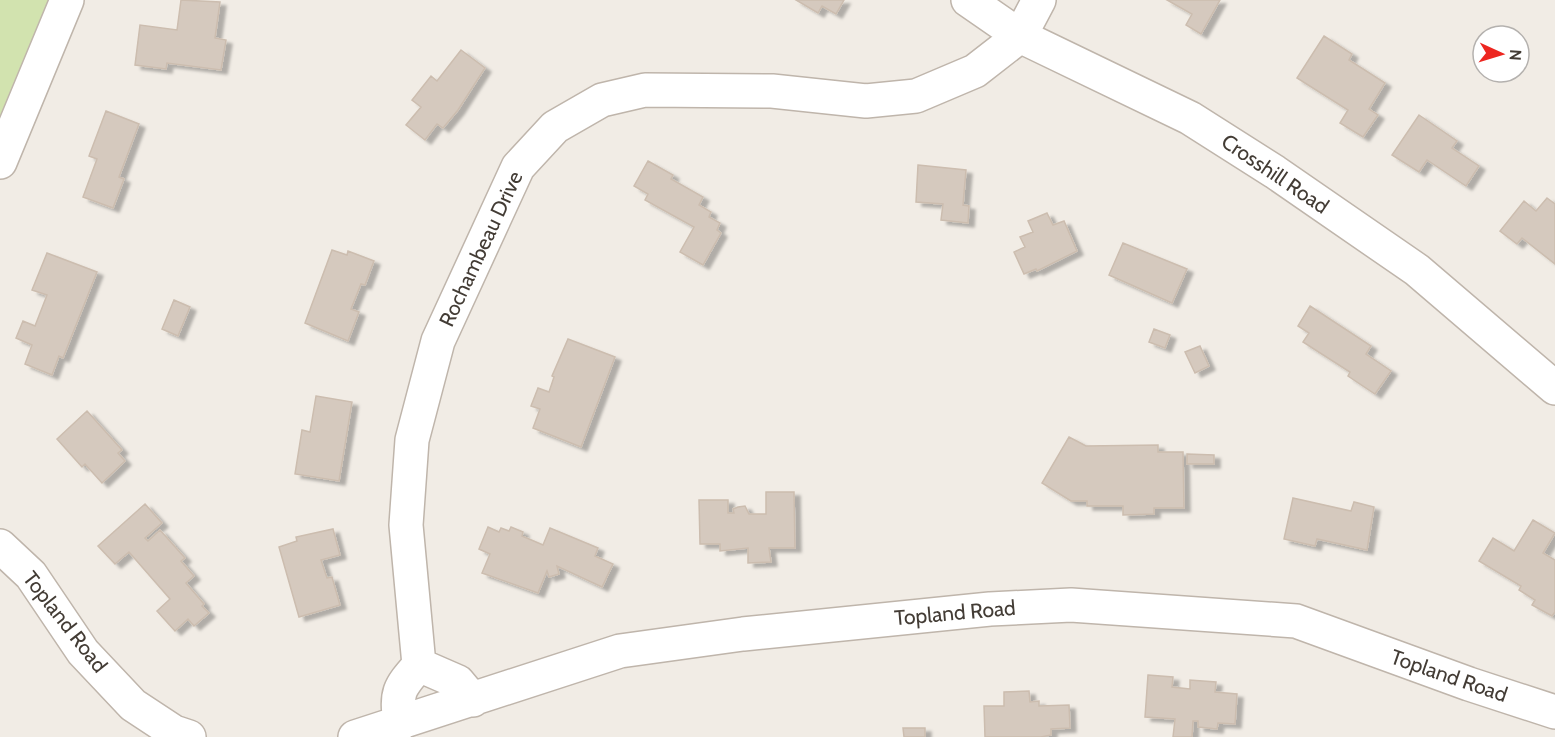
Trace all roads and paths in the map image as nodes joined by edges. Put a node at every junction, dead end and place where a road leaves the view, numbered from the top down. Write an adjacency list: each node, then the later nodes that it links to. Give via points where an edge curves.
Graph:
1 (67, 0): 5 (street)
2 (968, 0): 4 (street, Crosshill Road)
3 (1039, 0): 4 (street, Rochambeau Drive)
4 (1020, 36): 6 (street, Crosshill Road, via 1190,118 1275,172 1417,270); 8 (street, Rochambeau Drive, via 975,71 916,96 866,101 772,91 645,90 602,100 555,128 518,167 438,341 412,440 405,525)
5 (0, 162)
6 (1555, 388)
7 (0, 546): 12 (street, Topland Road, via 31,575 83,652 133,705 174,732)
8 (419, 665): 9 (street, via 458,682); 11 (street, via 397,698)
9 (473, 700): 10 (street, Topland Road, via 620,651 743,634 990,609 1071,605 1296,621); 11 (street, Topland Road)
10 (1555, 712)
11 (400, 724): 13 (street, Topland Road)
12 (189, 737)
13 (355, 737)

